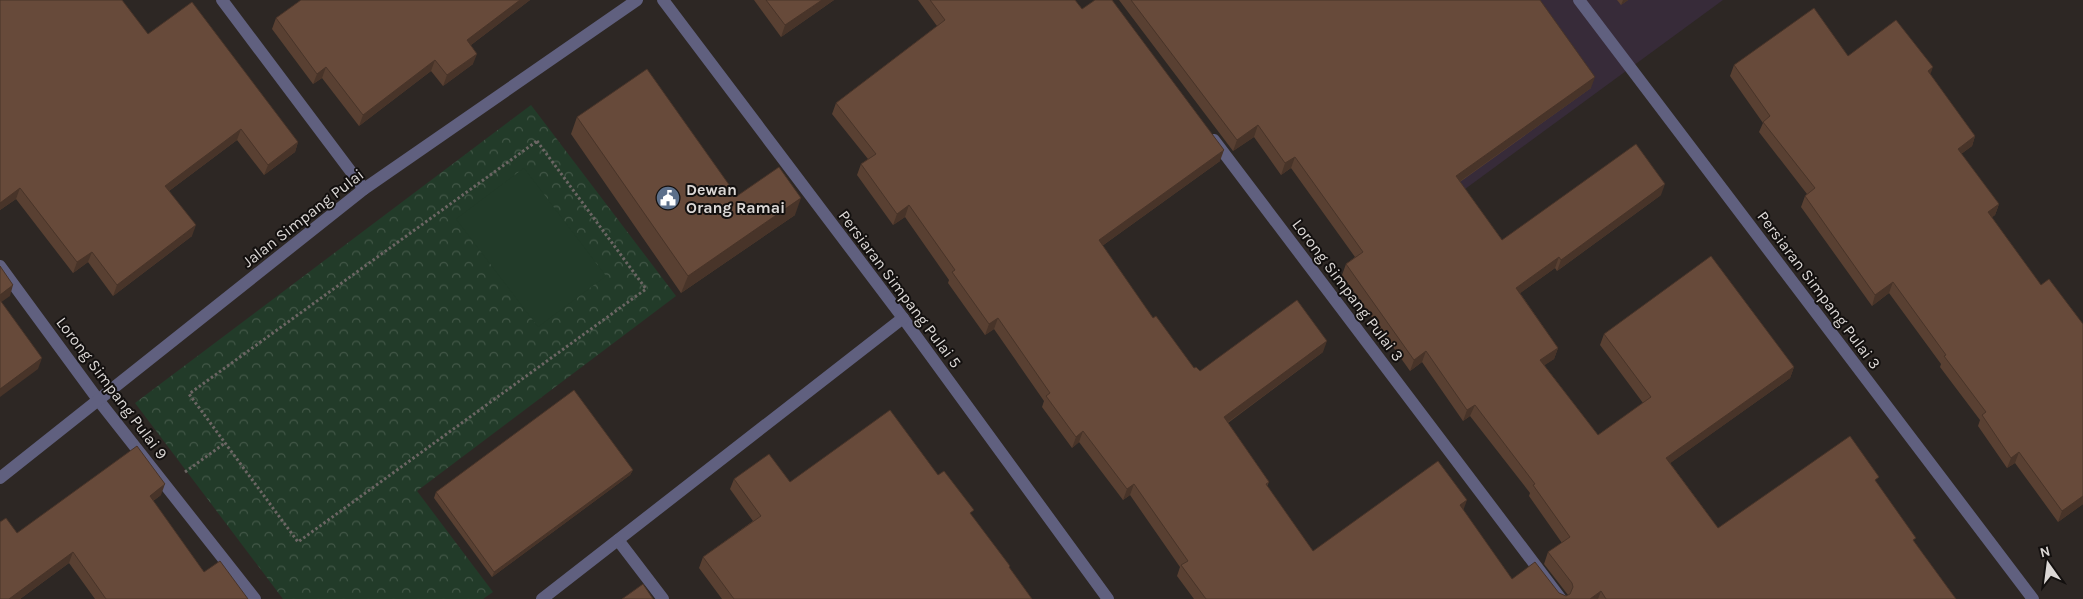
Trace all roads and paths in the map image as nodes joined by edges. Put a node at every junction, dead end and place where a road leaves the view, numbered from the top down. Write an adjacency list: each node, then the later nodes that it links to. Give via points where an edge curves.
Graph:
1 (222, 0): 6 (street)
2 (637, 0): 6 (street, Jalan Simpang Pulai)
3 (663, 0): 8 (street, Persiaran Simpang Pulai 5)
4 (1579, 0): 19 (street, Persiaran Simpang Pulai 3)
5 (1204, 126): 18 (street, Lorong Simpang Pulai 3)
6 (364, 190): 9 (street, Jalan Simpang Pulai)
7 (0, 266): 9 (street, Lorong Simpang Pulai 9)
8 (903, 318): 13 (street); 17 (street, Persiaran Simpang Pulai 5)
9 (99, 400): 11 (street, Jalan Simpang Pulai); 12 (street, Lorong Simpang Pulai 9)
10 (225, 443): 10 (path, via 298,542 646,289 537,141 189,394); 12 (path)
11 (0, 478)
12 (166, 485): 14 (street, Lorong Simpang Pulai 9)
13 (618, 540): 15 (street); 16 (street)
14 (255, 599)
15 (542, 599)
16 (662, 599)
17 (1108, 599)
18 (1561, 599)
19 (2033, 599)

